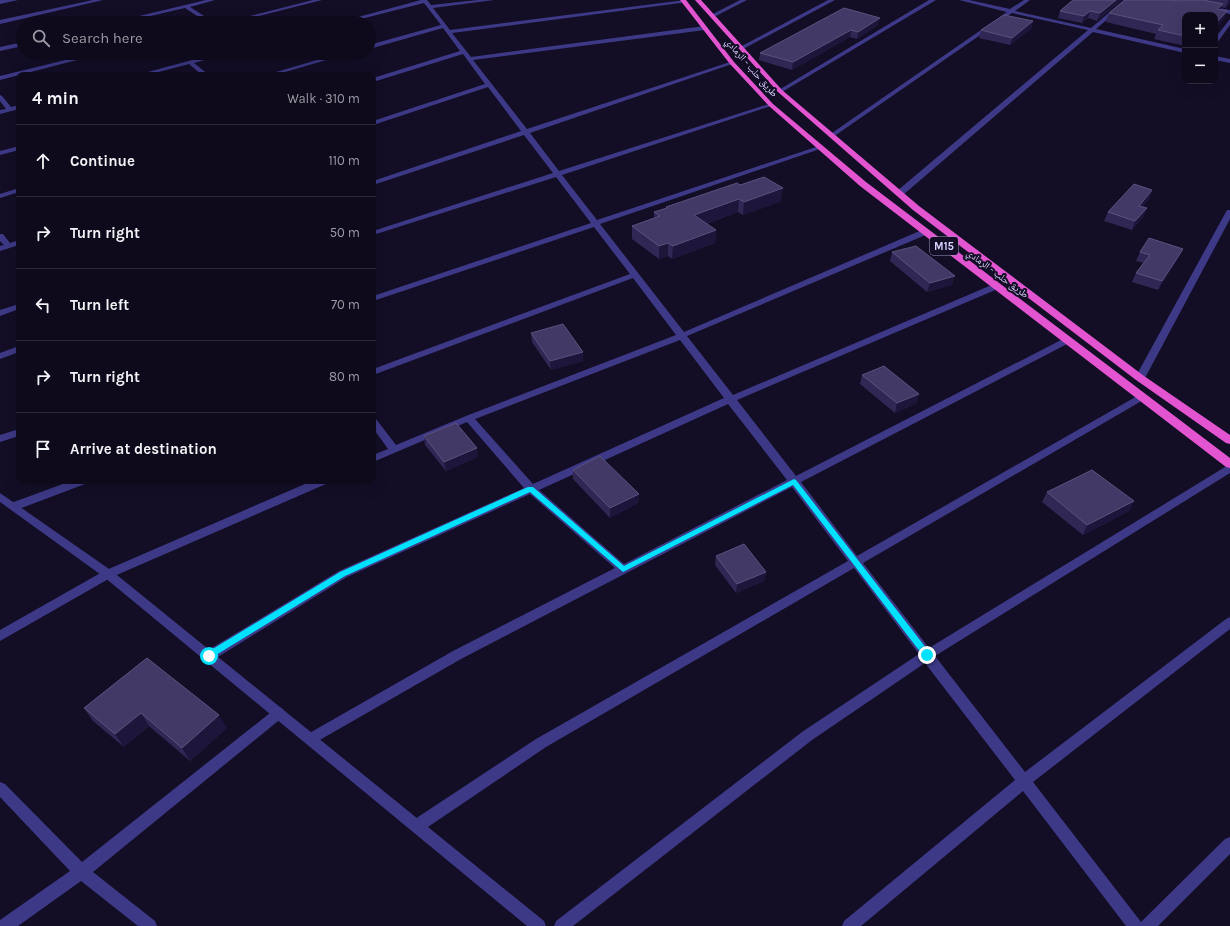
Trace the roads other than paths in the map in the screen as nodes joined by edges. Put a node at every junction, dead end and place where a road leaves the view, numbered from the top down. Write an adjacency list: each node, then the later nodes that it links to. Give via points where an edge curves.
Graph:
1 (14, 0): 15 (street)
2 (100, 0): 21 (street)
3 (212, 0): 17 (street)
4 (319, 0): 13 (street)
5 (491, 0): 16 (street)
6 (698, 0): 26 (highway, طريق حلب - الرمادي / M15)
7 (744, 0): 26 (street)
8 (832, 0): 36 (street)
9 (933, 0): 55 (street)
10 (962, 0): 19 (street)
11 (1027, 0): 19 (street)
12 (1127, 0): 32 (street)
13 (311, 1): 24 (street)
14 (684, 1): 30 (highway, طريق حلب - الرمادي / M15); 31 (street)
15 (0, 2)
16 (426, 3): 25 (street); 31 (street)
17 (186, 6): 22 (street); 23 (street)
18 (1207, 8): 20 (street)
19 (1011, 11): 32 (street); 63 (street)
20 (1230, 12)
21 (27, 16)
22 (144, 16)
23 (201, 16)
24 (252, 16)
25 (369, 16)
26 (712, 16): 36 (highway, طريق حلب - الرمادي / M15)
27 (16, 18): 29 (street)
28 (1230, 21): 33 (street)
29 (0, 22)
30 (705, 28): 39 (street); 46 (highway, طريق حلب - الرمادي / M15)
31 (447, 29): 34 (street); 39 (street)
32 (1092, 30): 38 (street); 70 (street)
33 (1218, 38)
34 (376, 45)
35 (16, 46): 37 (street)
36 (741, 48): 55 (highway, طريق حلب - الرمادي / M15)
37 (0, 49)
38 (1182, 50)
39 (467, 56): 53 (street); 54 (street)
40 (1218, 59): 45 (street)
41 (70, 60): 47 (street)
42 (198, 60): 44 (street)
43 (322, 60): 50 (street)
44 (190, 62): 48 (street); 49 (street)
45 (1230, 62)
46 (732, 63): 57 (highway, طريق حلب - الرمادي / M15); 62 (street)
47 (23, 72)
48 (152, 72)
49 (202, 72)
50 (280, 72)
51 (16, 74): 52 (street)
52 (0, 78)
53 (376, 79)
54 (489, 85): 61 (street); 62 (street)
55 (780, 91): 63 (highway, طريق حلب - الرمادي / M15)
56 (0, 97): 59 (street)
57 (771, 105): 64 (highway, طريق حلب - الرمادي / M15); 67 (street)
58 (16, 107): 59 (street)
59 (9, 109): 60 (street)
60 (0, 112)
61 (376, 121)
62 (525, 132): 67 (street); 68 (street)
63 (831, 136): 70 (highway, طريق حلب - الرمادي / M15)
64 (821, 147): 73 (street); 75 (highway, طريق حلب - الرمادي / M15, via 863,184)
65 (16, 149): 66 (street)
66 (0, 153)
67 (558, 174): 73 (street); 74 (street)
68 (376, 182)
69 (16, 191): 71 (street)
70 (900, 193): 90 (highway, طريق حلب - الرمادي / M15)
71 (0, 196)
72 (1230, 212): 90 (street)
73 (597, 224): 80 (street); 82 (street)
74 (376, 232)
75 (925, 232): 81 (highway, طريق حلب - الرمادي / M15); 85 (street)
76 (0, 236): 78 (street)
77 (16, 243): 78 (street)
78 (10, 246): 79 (street)
79 (0, 249)
80 (635, 275): 85 (street); 89 (street)
81 (997, 286): 86 (highway, طريق حلب - الرمادي / M15); 92 (street)
82 (376, 298)
83 (16, 307): 84 (street)
84 (0, 313)
85 (681, 336): 92 (street); 93 (street)
86 (1068, 340): 91 (highway, طريق حلب - الرمادي / M15); 102 (street)
87 (16, 350): 88 (street)
88 (0, 356)
89 (376, 371)
90 (1140, 378): 97 (highway, طريق حلب - الرمادي / M15)
91 (1142, 396): 100 (highway, طريق حلب - الرمادي / M15); 108 (street)
92 (731, 399): 102 (street); 105 (street)
93 (469, 418): 98 (street); 105 (street)
94 (376, 425): 98 (street)
95 (16, 433): 96 (street)
96 (0, 439)
97 (1230, 440)
98 (394, 450): 99 (street)
99 (376, 458)
100 (1230, 464)
101 (1230, 468): 113 (street)
102 (794, 482): 108 (street); 109 (street)
103 (73, 484): 107 (street)
104 (315, 484): 110 (street)
105 (531, 489): 109 (street); 114 (street, via 343,574)
106 (0, 497): 107 (street)
107 (14, 506): 110 (street)
108 (855, 561): 113 (street); 119 (street, via 541,743)
109 (623, 569): 116 (street, via 457,655)
110 (108, 574): 112 (street); 114 (street)
111 (1230, 622): 117 (street)
112 (0, 636)
113 (927, 655): 117 (street); 125 (street, via 807,736)
114 (209, 656): 115 (street)
115 (279, 713): 116 (street); 121 (street)
116 (311, 739): 119 (street)
117 (1024, 781): 126 (street); 127 (street)
118 (0, 788): 121 (street)
119 (417, 826): 124 (street)
120 (1230, 844): 128 (street)
121 (81, 872): 122 (street); 123 (street)
122 (5, 926)
123 (150, 926)
124 (539, 926)
125 (561, 926)
126 (849, 926)
127 (1135, 926)
128 (1147, 926)

